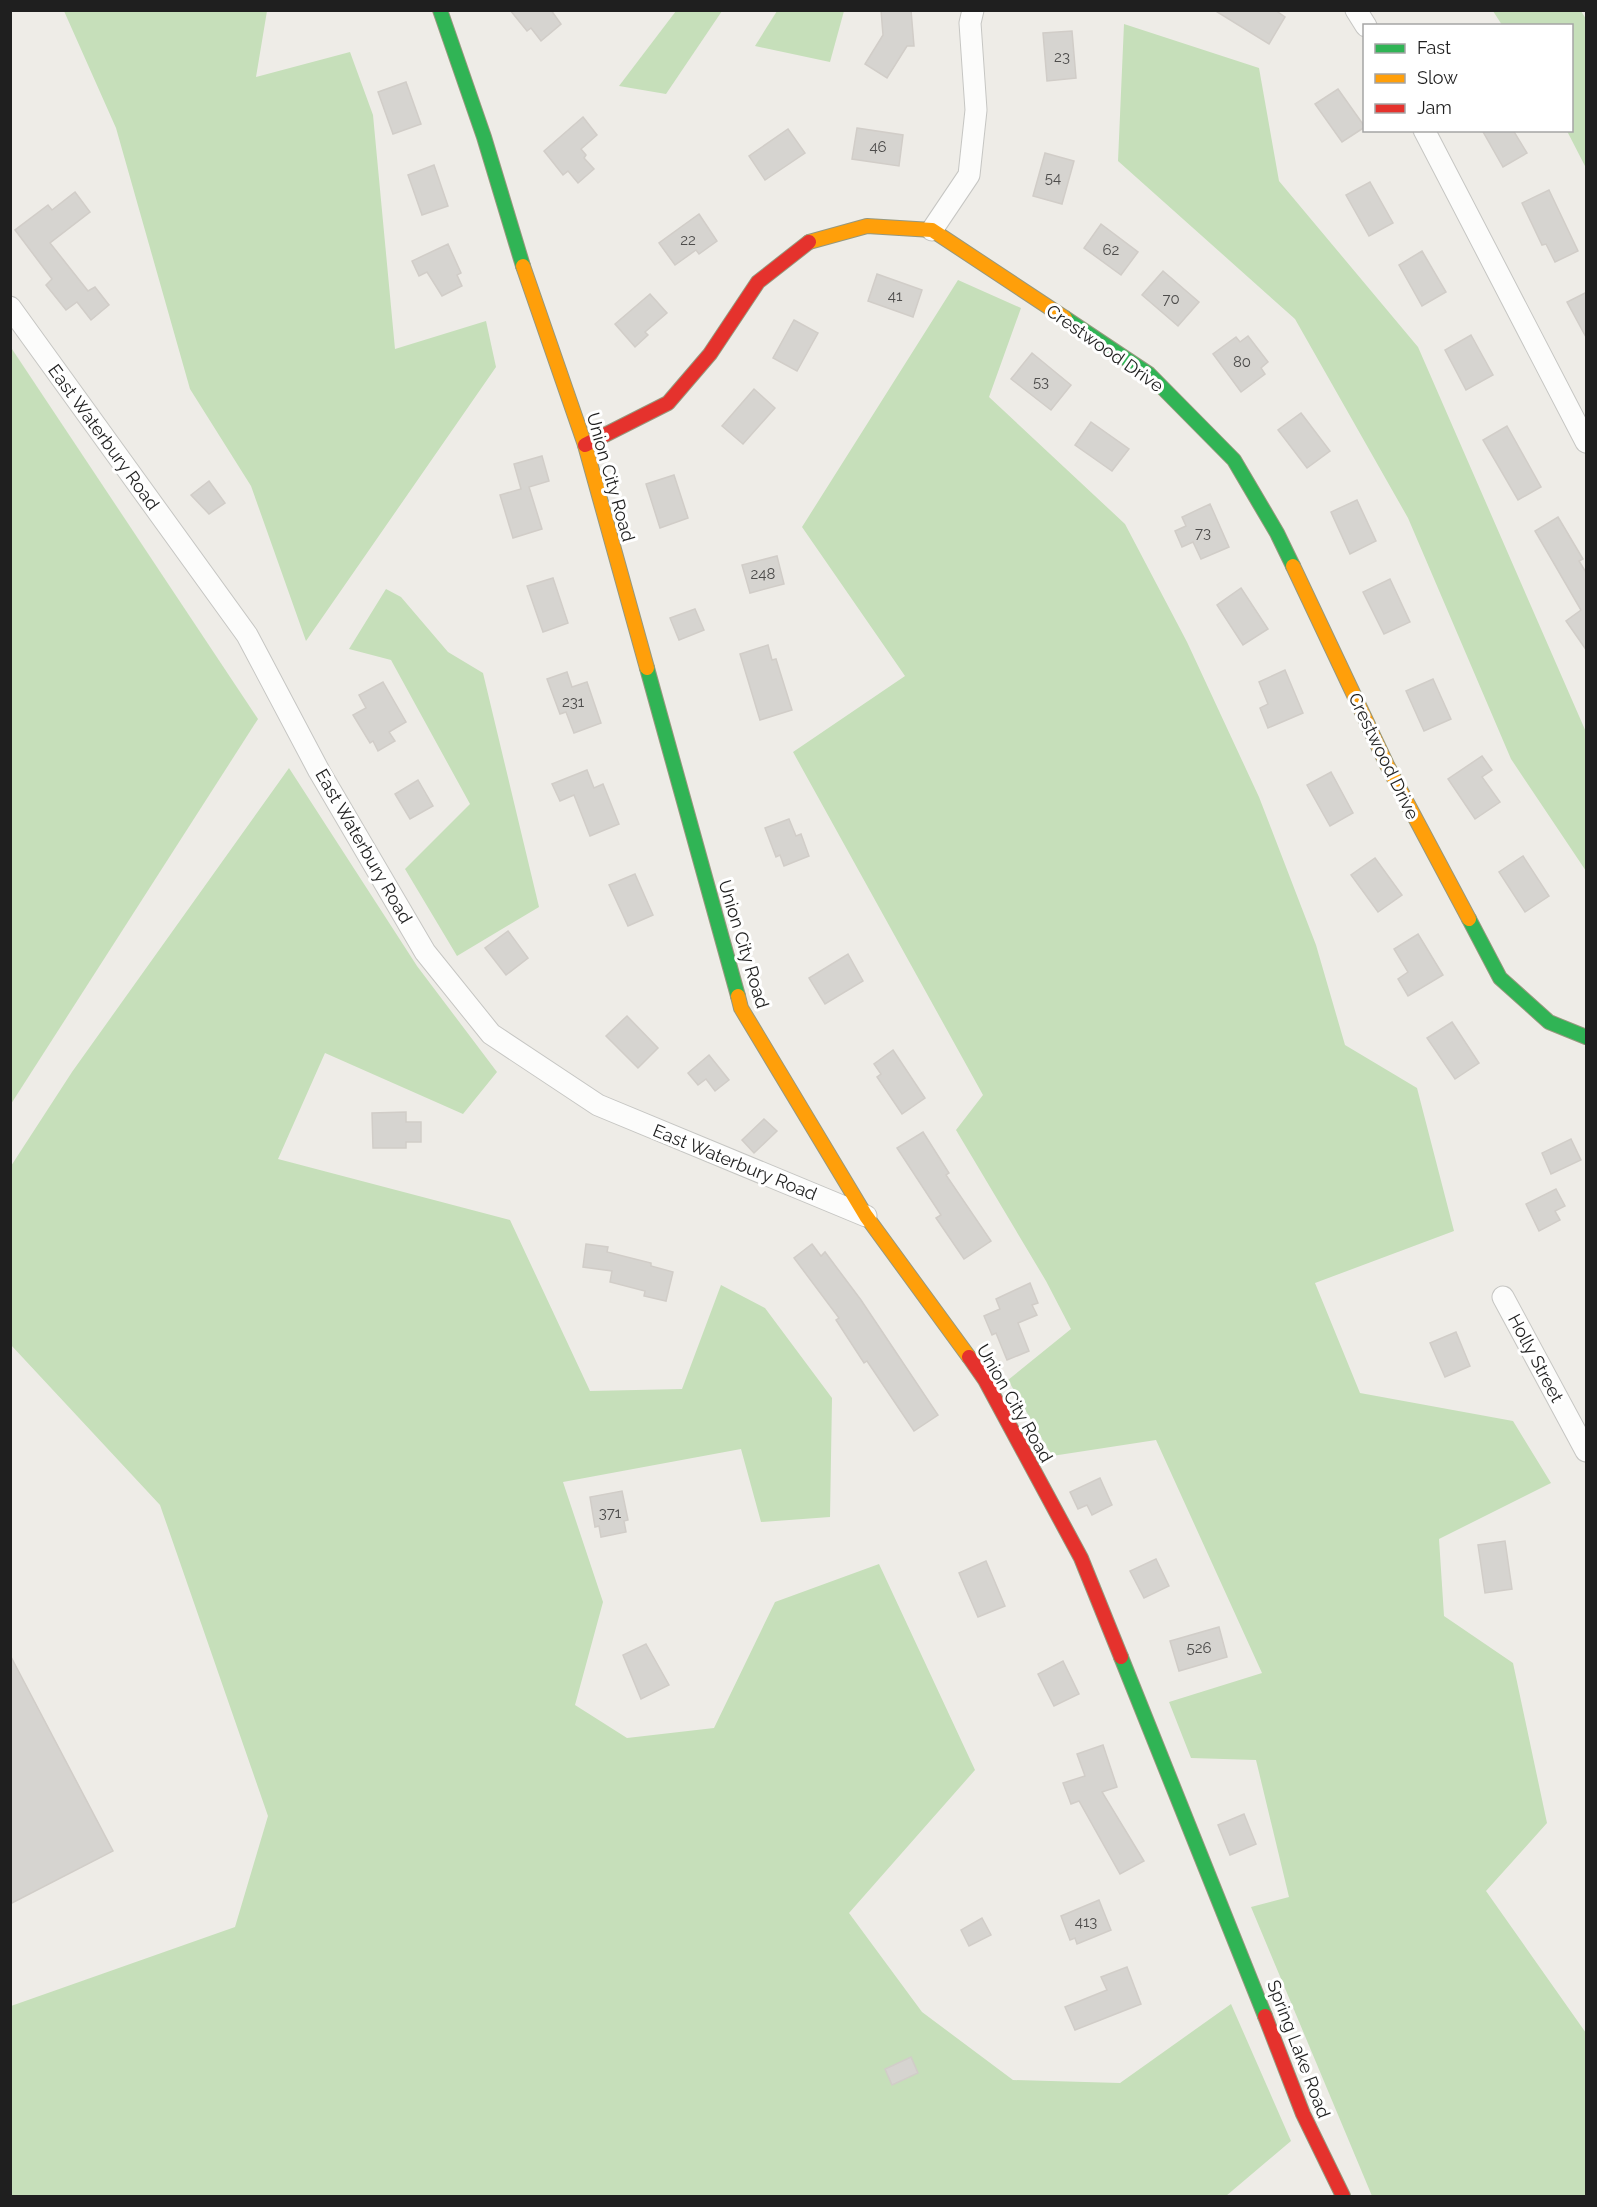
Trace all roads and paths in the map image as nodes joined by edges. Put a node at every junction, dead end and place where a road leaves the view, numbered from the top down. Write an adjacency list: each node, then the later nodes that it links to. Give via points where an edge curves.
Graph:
1 (440, 10): 9 (main road, Union City Road)
2 (973, 10): 6 (street, via 970,23 976,110 969,175)
3 (1356, 10): 4 (street)
4 (1365, 24)
5 (1425, 132): 8 (street)
6 (932, 230): 9 (main road, via 867,226 810,241 758,282 710,354 668,403); 10 (main road, Crestwood Drive, via 1149,374 1234,460 1277,533 1387,765 1500,978 1549,1022)
7 (10, 307): 11 (street, East Waterbury Road, via 247,634 319,771 425,952 491,1034 598,1105)
8 (1587, 442)
9 (585, 446): 11 (main road, Union City Road, via 741,1008)
10 (1587, 1037)
11 (866, 1216): 14 (main road, Union City Road, via 985,1380 1081,1558)
12 (1503, 1297): 13 (street, Holly Street)
13 (1587, 1451)
14 (1226, 1912): 15 (main road, Spring Lake Road, via 1303,2114)
15 (1343, 2196)

